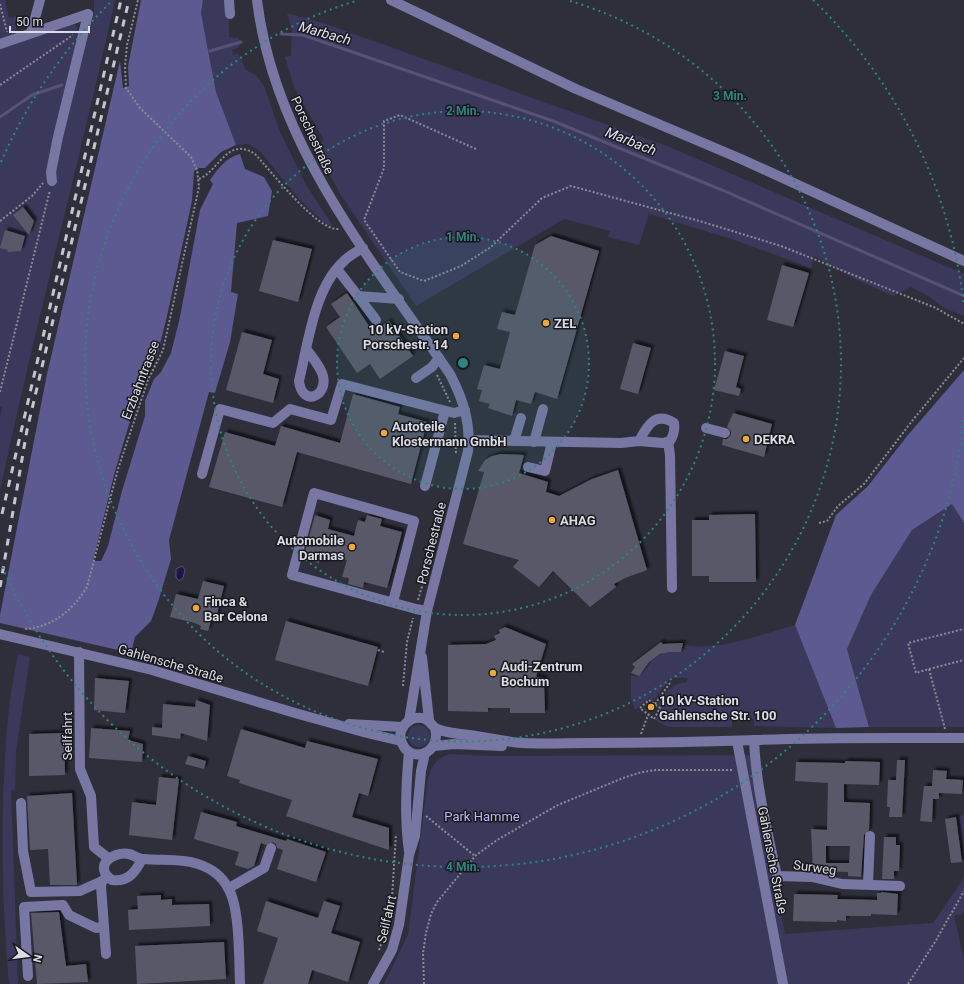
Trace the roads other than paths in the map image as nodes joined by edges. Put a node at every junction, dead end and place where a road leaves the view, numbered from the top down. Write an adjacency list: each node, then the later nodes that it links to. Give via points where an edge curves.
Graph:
1 (40, 0): 6 (street)
2 (229, 0): 5 (street)
3 (257, 0): 9 (street, Porschestraße, via 266,52 294,130 322,183)
4 (391, 0): 10 (street, via 576,89 740,159)
5 (230, 14)
6 (31, 33): 7 (street); 8 (street, via 88,14)
7 (4, 42)
8 (52, 177)
9 (363, 248): 11 (street, via 343,261); 13 (street, Porschestraße)
10 (964, 261)
11 (336, 269): 12 (street); 15 (street, via 326,284 316,310)
12 (358, 296): 13 (street); 14 (street)
13 (399, 299): 16 (street, Porschestraße)
14 (376, 320)
15 (307, 350)
16 (439, 358): 17 (street, via 432,367); 19 (street, Porschestraße, via 458,390)
17 (416, 378)
18 (543, 409): 27 (street)
19 (465, 410): 20 (street); 24 (street, Porschestraße)
20 (450, 412): 31 (street, via 342,384 331,420 290,409 273,423 220,409); 32 (street)
21 (521, 418): 26 (street)
22 (706, 428): 23 (street)
23 (725, 433)
24 (469, 440): 26 (street); 35 (street, Porschestraße)
25 (638, 441): 28 (street); 29 (street); 29 (street, via 648,425 654,420 661,419 674,423 673,436)
26 (514, 442): 27 (street)
27 (534, 442): 28 (street)
28 (552, 442): 30 (street, via 545,471)
29 (668, 442): 33 (street)
30 (528, 467)
31 (202, 474)
32 (425, 486)
33 (672, 588)
34 (393, 602): 34 (street, via 292,575 314,493 414,521); 35 (street)
35 (427, 611): 38 (street, Porschestraße)
36 (0, 634): 37 (street, Gahlensche Straße)
37 (79, 652): 39 (street, Gahlensche Straße, via 152,670 295,714); 54 (street, Seilfahrt, via 80,769 91,796 94,847)
38 (421, 653): 40 (street, Porschestraße); 41 (street, Porschestraße)
39 (334, 723): 40 (street, Gahlensche Straße); 43 (street, Gahlensche Straße)
40 (406, 724): 41 (street, Gahlensche Straße, via 419,718); 43 (street)
41 (432, 724): 46 (street, Gahlensche Straße, via 450,733); 47 (street, via 437,734)
42 (964, 738): 44 (street, Gahlensche Straße)
43 (401, 740): 48 (street)
44 (754, 740): 45 (street, Gahlensche Straße); 57 (street, Surweg, via 764,817 777,876 812,877 842,884)
45 (738, 741): 46 (street, Gahlensche Straße); 65 (street, Gahlensche Straße)
46 (523, 743): 47 (street, Gahlensche Straße, via 508,746)
47 (434, 746): 49 (street)
48 (409, 752): 49 (street); 53 (street, Seilfahrt, via 406,827)
49 (425, 753): 53 (street, Seilfahrt, via 415,836)
50 (21, 803): 56 (street, via 23,851 31,892 80,891)
51 (870, 836): 57 (street)
52 (271, 848): 59 (street, via 264,868)
53 (409, 855): 64 (street, Seilfahrt, via 395,941)
54 (108, 858): 55 (street, via 119,854 131,854); 56 (street, via 104,871)
55 (142, 860): 56 (street, via 137,870 126,879); 59 (street, via 177,860 197,864 211,869)
56 (105, 879): 60 (street)
57 (868, 884): 58 (street, Surweg)
58 (900, 886)
59 (228, 888): 63 (street, via 235,910)
60 (103, 927): 61 (street); 62 (street, via 96,928 69,915 63,905 24,907)
61 (106, 954)
62 (28, 976)
63 (240, 984)
64 (373, 984)
65 (784, 984)

